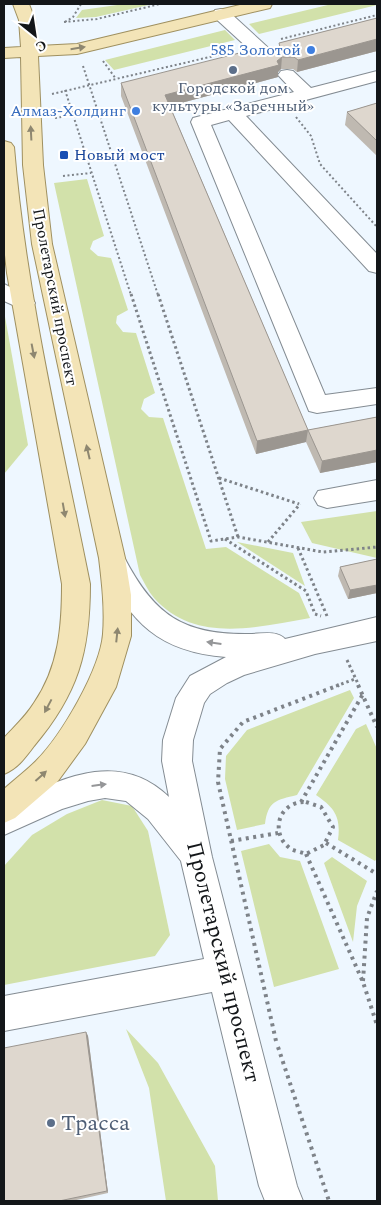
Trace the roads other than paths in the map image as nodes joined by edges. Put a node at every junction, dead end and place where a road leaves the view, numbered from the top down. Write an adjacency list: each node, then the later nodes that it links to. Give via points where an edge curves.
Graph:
1 (264, 4): 2 (main road)
2 (221, 9): 3 (main road, via 65,36 47,32); 4 (main road, one-way to 2, via 77,49); 6 (street)
3 (24, 12): 4 (main road, Пролетарский проспект)
4 (30, 52): 5 (main road); 18 (main road, Пролетарский проспект, one-way to 4, via 42,244 34,180)
5 (4, 53)
6 (269, 58)
7 (287, 75): 9 (street)
8 (375, 79): 9 (street)
9 (307, 94): 10 (street)
10 (234, 114): 13 (street); 15 (street, via 200,122 317,405)
11 (4, 147): 12 (main road, Пролетарский проспект)
12 (9, 250): 14 (main road, Пролетарский проспект)
13 (377, 266)
14 (14, 297): 21 (main road, Пролетарский проспект, one-way to 21, via 76,584 76,622 70,662 45,712)
15 (377, 396)
16 (377, 490): 17 (street)
17 (327, 498)
18 (112, 558): 20 (street, one-way to 18, via 245,646 180,636 148,616 133,602); 22 (main road, Пролетарский проспект, one-way to 18, via 47,771 62,753 101,687 117,636 117,595)
19 (377, 629): 20 (street)
20 (321, 630): 24 (street, Пролетарский проспект, via 217,674 200,684 190,698 178,740 177,761)
21 (4, 760)
22 (4, 808)
23 (4, 820): 24 (street, one-way to 24, via 98,784 122,784 153,802)
24 (196, 858): 25 (street, Пролетарский проспект)
25 (225, 972): 26 (street); 27 (street, Пролетарский проспект)
26 (4, 1014)
27 (280, 1196)

